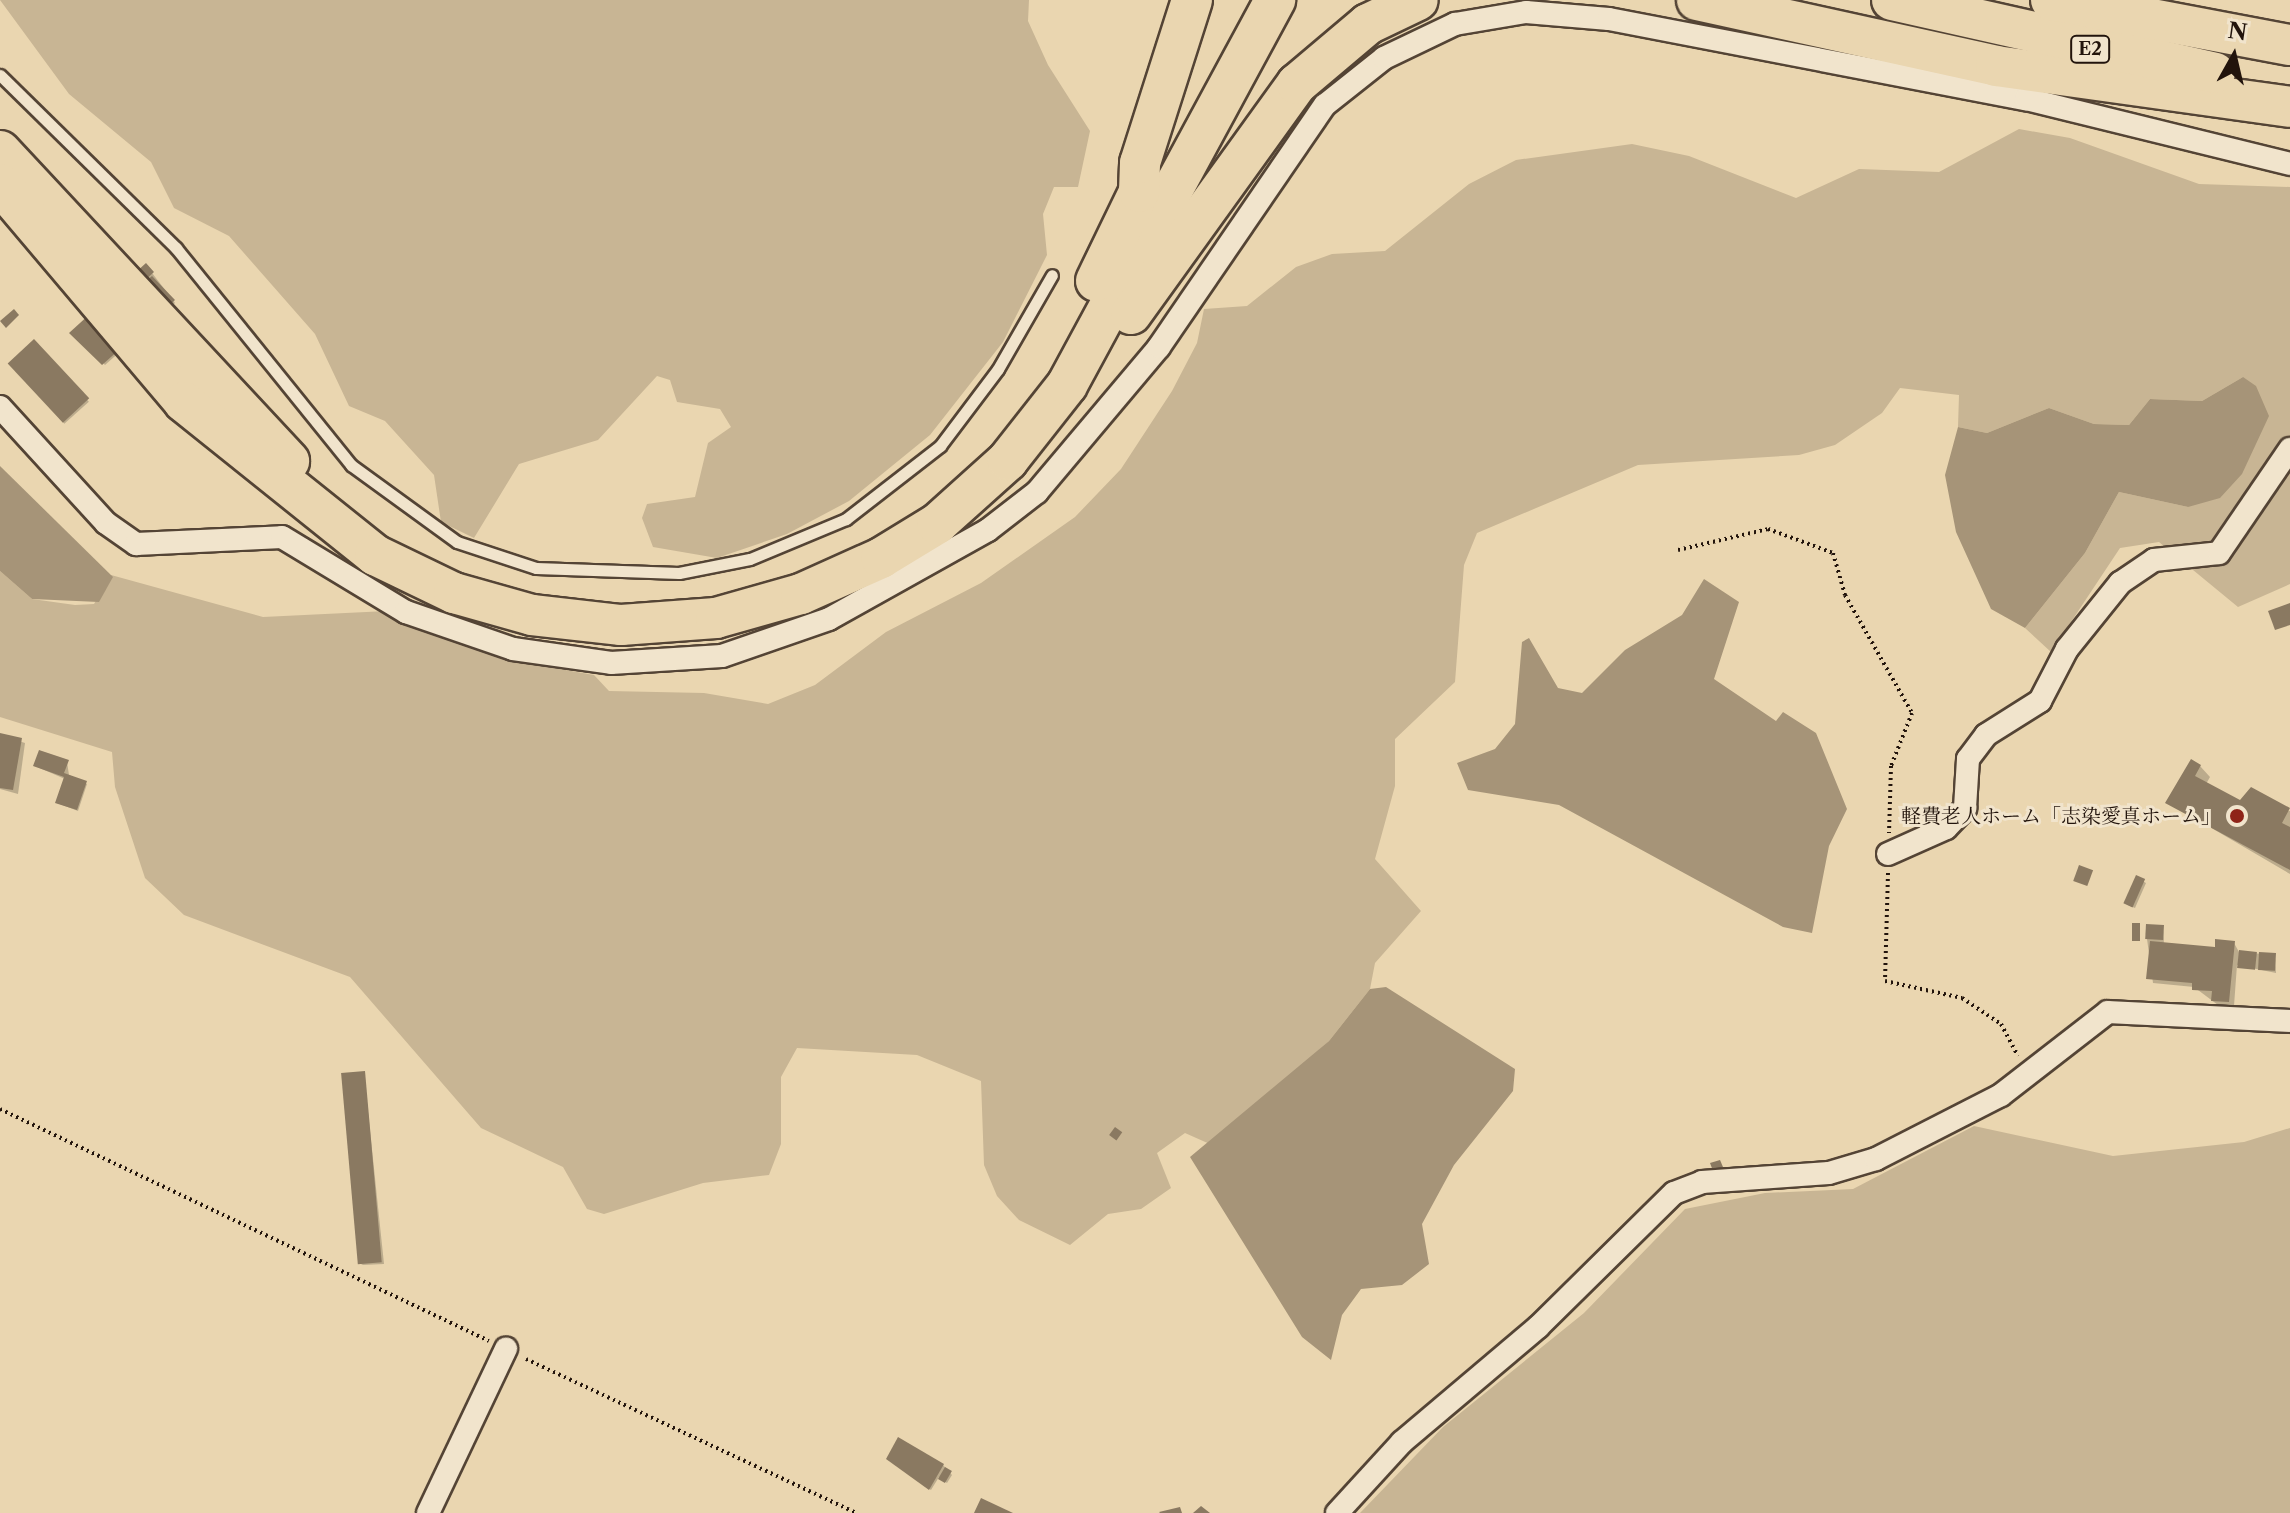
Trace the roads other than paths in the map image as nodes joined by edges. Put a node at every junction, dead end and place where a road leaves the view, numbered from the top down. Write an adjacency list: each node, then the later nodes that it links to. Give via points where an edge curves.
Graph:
1 (1192, 0): 16 (highway, via 1140,163)
2 (1253, 0): 16 (highway, via 1178,147)
3 (1275, 0): 18 (highway)
4 (1418, 0): 18 (highway, via 1360,30 1297,84 1087,373)
5 (1697, 0): 12 (highway, via 1996,66)
6 (1892, 0): 11 (highway, E2, via 2086,48)
7 (2051, 0): 8 (highway, E2)
8 (2092, 6): 9 (highway, E2)
9 (2290, 45)
10 (0, 75): 17 (lane, via 176,248 351,465 457,542 536,568 679,573 750,559 846,519 940,446 998,369)
11 (2290, 85)
12 (2290, 107)
13 (0, 151): 16 (highway, via 286,458 341,506 395,542 482,582 611,605 700,599 796,575 859,547 934,496 1000,430 1045,367)
14 (2290, 164): 19 (street, via 2026,99 1609,19 1526,12 1455,24 1384,58 1325,105 1159,347 1037,492 988,530 829,619 722,656 611,663 513,649 406,612 282,537 136,544 106,523)
15 (0, 184): 18 (highway, via 164,382 312,509 422,580 532,615 608,625 682,622 818,588 949,514 1008,460)
16 (1139, 192)
17 (1052, 275)
18 (1067, 385)
19 (0, 407)
20 (2290, 449): 21 (street, via 2219,553 2154,560 2120,583 2067,649 2040,701 1986,735 1968,759 1965,808 1946,828)
21 (1888, 854)
22 (2290, 1021): 25 (street, via 2108,1012 2023,1079 1876,1159 1829,1173 1702,1182 1674,1193 1538,1327 1402,1442)
23 (506, 1349): 24 (street)
24 (428, 1513)
25 (1337, 1513)

